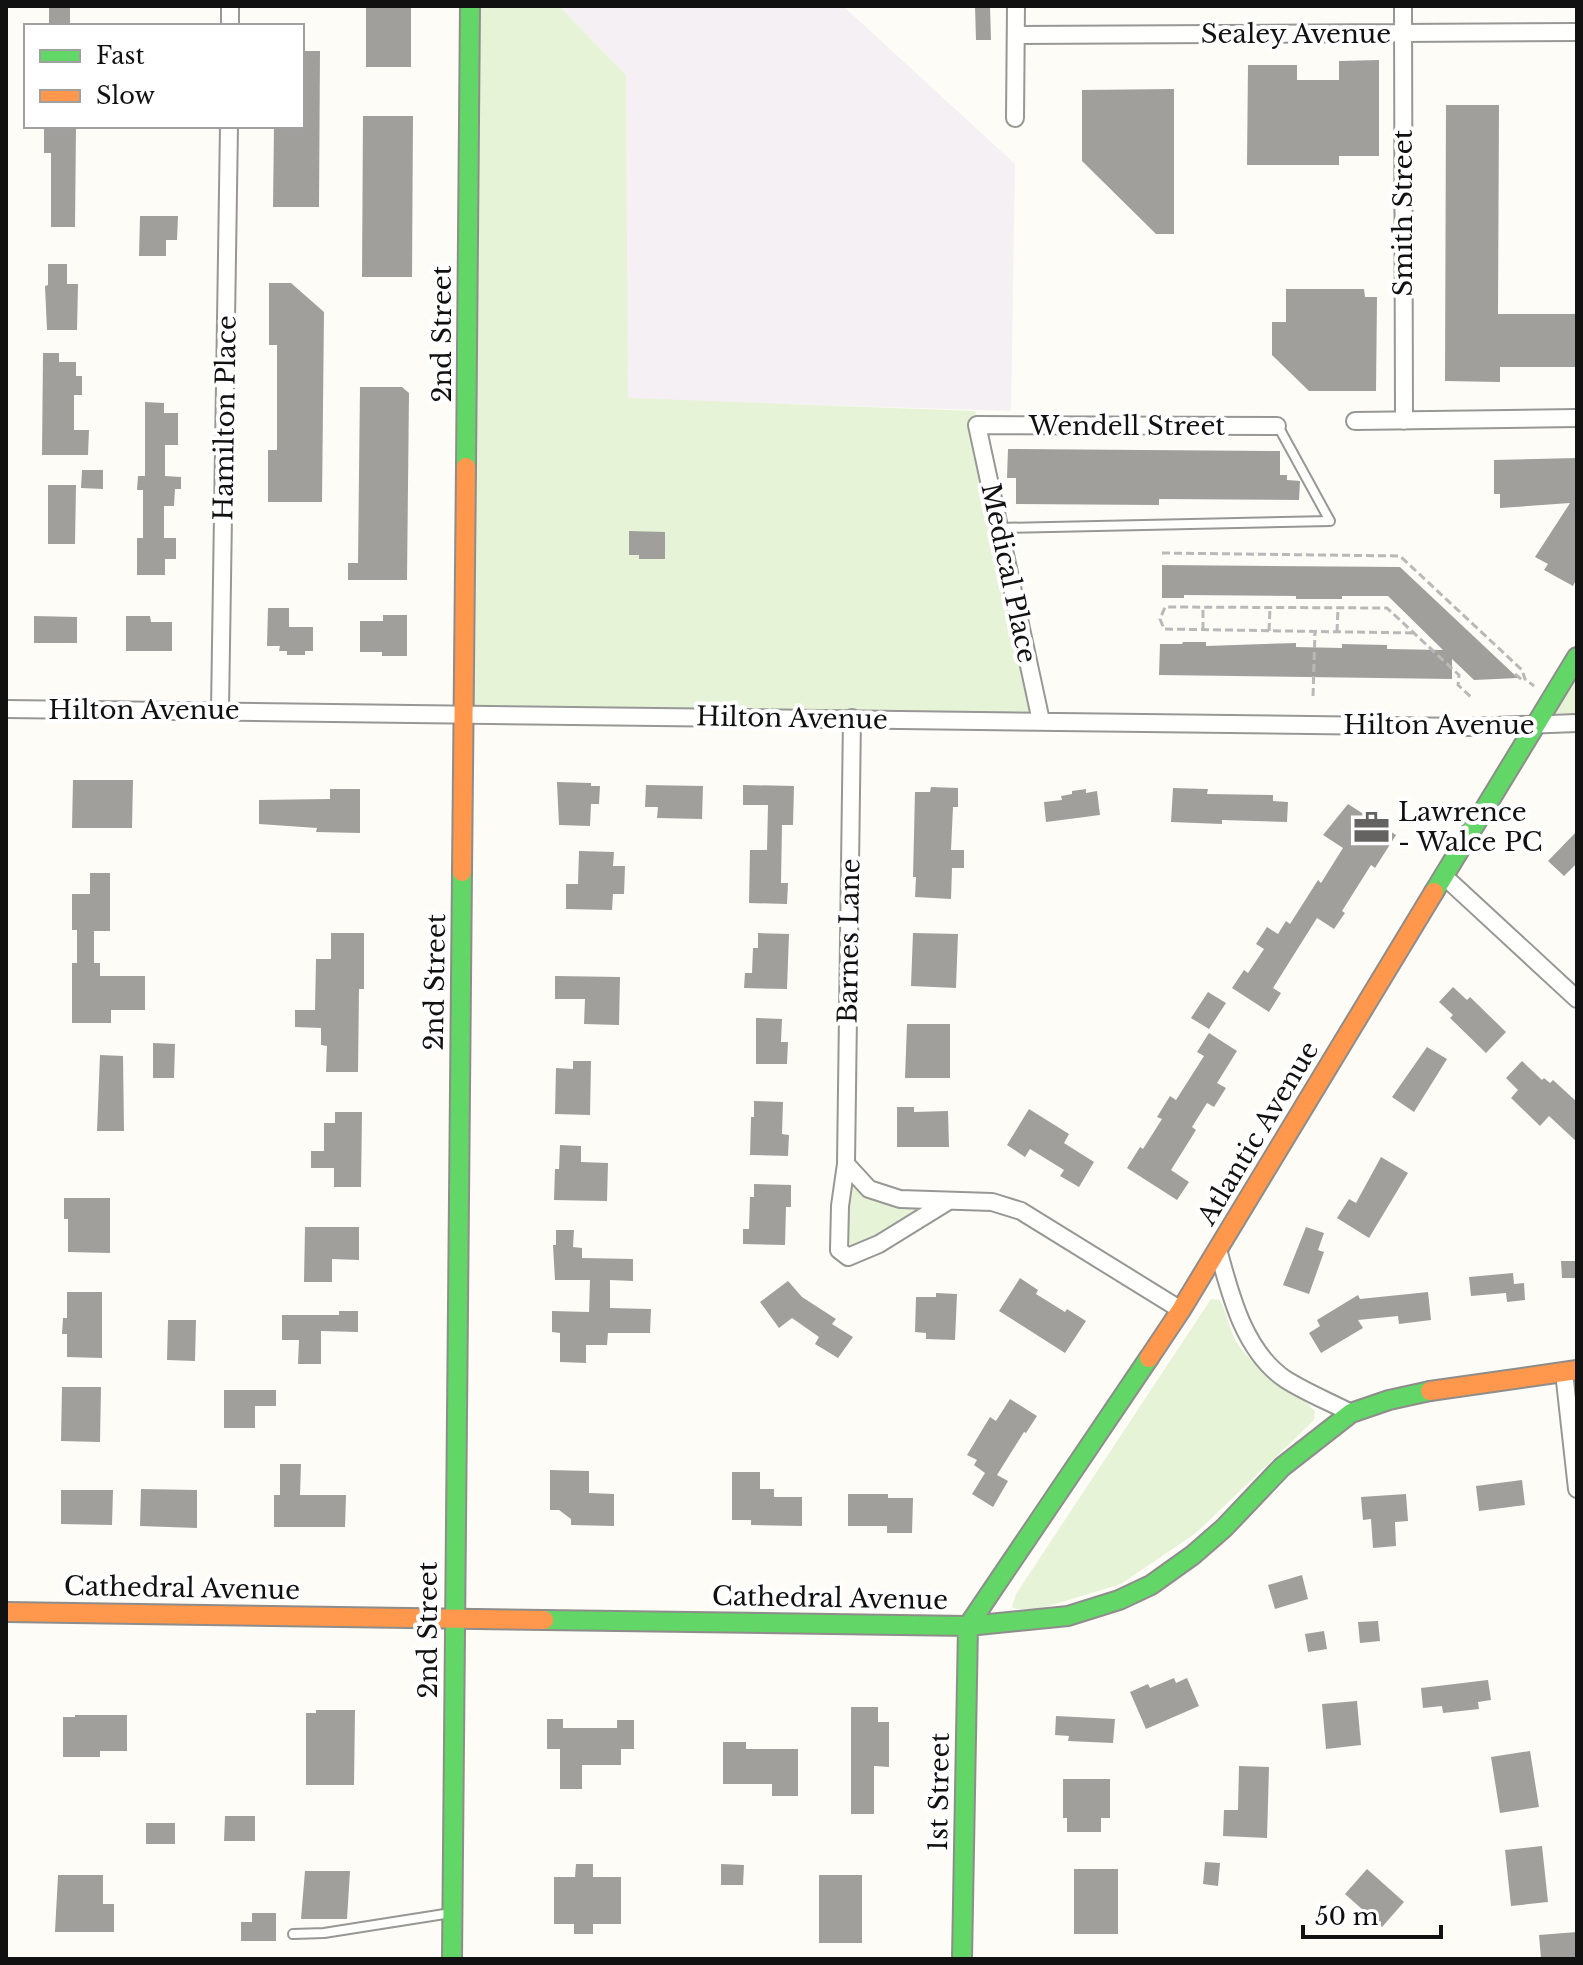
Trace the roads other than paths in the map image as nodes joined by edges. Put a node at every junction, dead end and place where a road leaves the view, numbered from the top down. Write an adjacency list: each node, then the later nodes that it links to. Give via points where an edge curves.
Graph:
1 (470, 6): 18 (street, 2nd Street)
2 (1016, 6): 6 (street)
3 (1403, 6): 5 (street, Smith Street)
4 (1577, 32): 5 (street, Sealey Avenue)
5 (1403, 33): 6 (street, Sealey Avenue); 11 (street, Smith Street)
6 (1016, 35): 7 (street)
7 (1015, 118)
8 (229, 128): 17 (street, Hamilton Place)
9 (1577, 418): 11 (street)
10 (1355, 421): 11 (street)
11 (1404, 421)
12 (977, 425): 13 (street, Wendell Street); 14 (street, Medical Place)
13 (1277, 426): 14 (lane, via 1330,521)
14 (999, 528): 20 (street, Medical Place)
15 (1577, 657): 22 (street, Atlantic Avenue)
16 (6, 709): 17 (street, Hilton Avenue)
17 (220, 710): 18 (street, Hilton Avenue)
18 (465, 714): 19 (street, Hilton Avenue); 33 (street, 2nd Street)
19 (852, 718): 20 (street, Hilton Avenue); 25 (street, Barnes Lane)
20 (1041, 721): 22 (street, Hilton Avenue)
21 (1577, 723): 22 (street, Hilton Avenue)
22 (1537, 727): 23 (street, Atlantic Avenue)
23 (1445, 877): 24 (street); 27 (street, Atlantic Avenue)
24 (1577, 999)
25 (846, 1164): 26 (street, via 869,1189 900,1199); 26 (street, Barnes Lane, via 839,1250 848,1257)
26 (948, 1201): 28 (street, via 992,1202 1021,1211)
27 (1218, 1249): 28 (street, Atlantic Avenue); 30 (street, via 1232,1299 1270,1365 1285,1379)
28 (1181, 1310): 34 (street, Atlantic Avenue)
29 (1571, 1371): 30 (street, Cathedral Avenue, via 1428,1391); 31 (street)
30 (1351, 1413): 34 (street, Cathedral Avenue, via 1282,1467 1193,1555 1151,1585 1068,1616)
31 (1577, 1489)
32 (6, 1612): 33 (street, Cathedral Avenue)
33 (453, 1617): 34 (street, Cathedral Avenue); 35 (street, 2nd Street)
34 (968, 1626): 38 (street, 1st Street)
35 (452, 1913): 36 (lane); 37 (street, 2nd Street)
36 (293, 1934)
37 (452, 1959)
38 (962, 1959)

